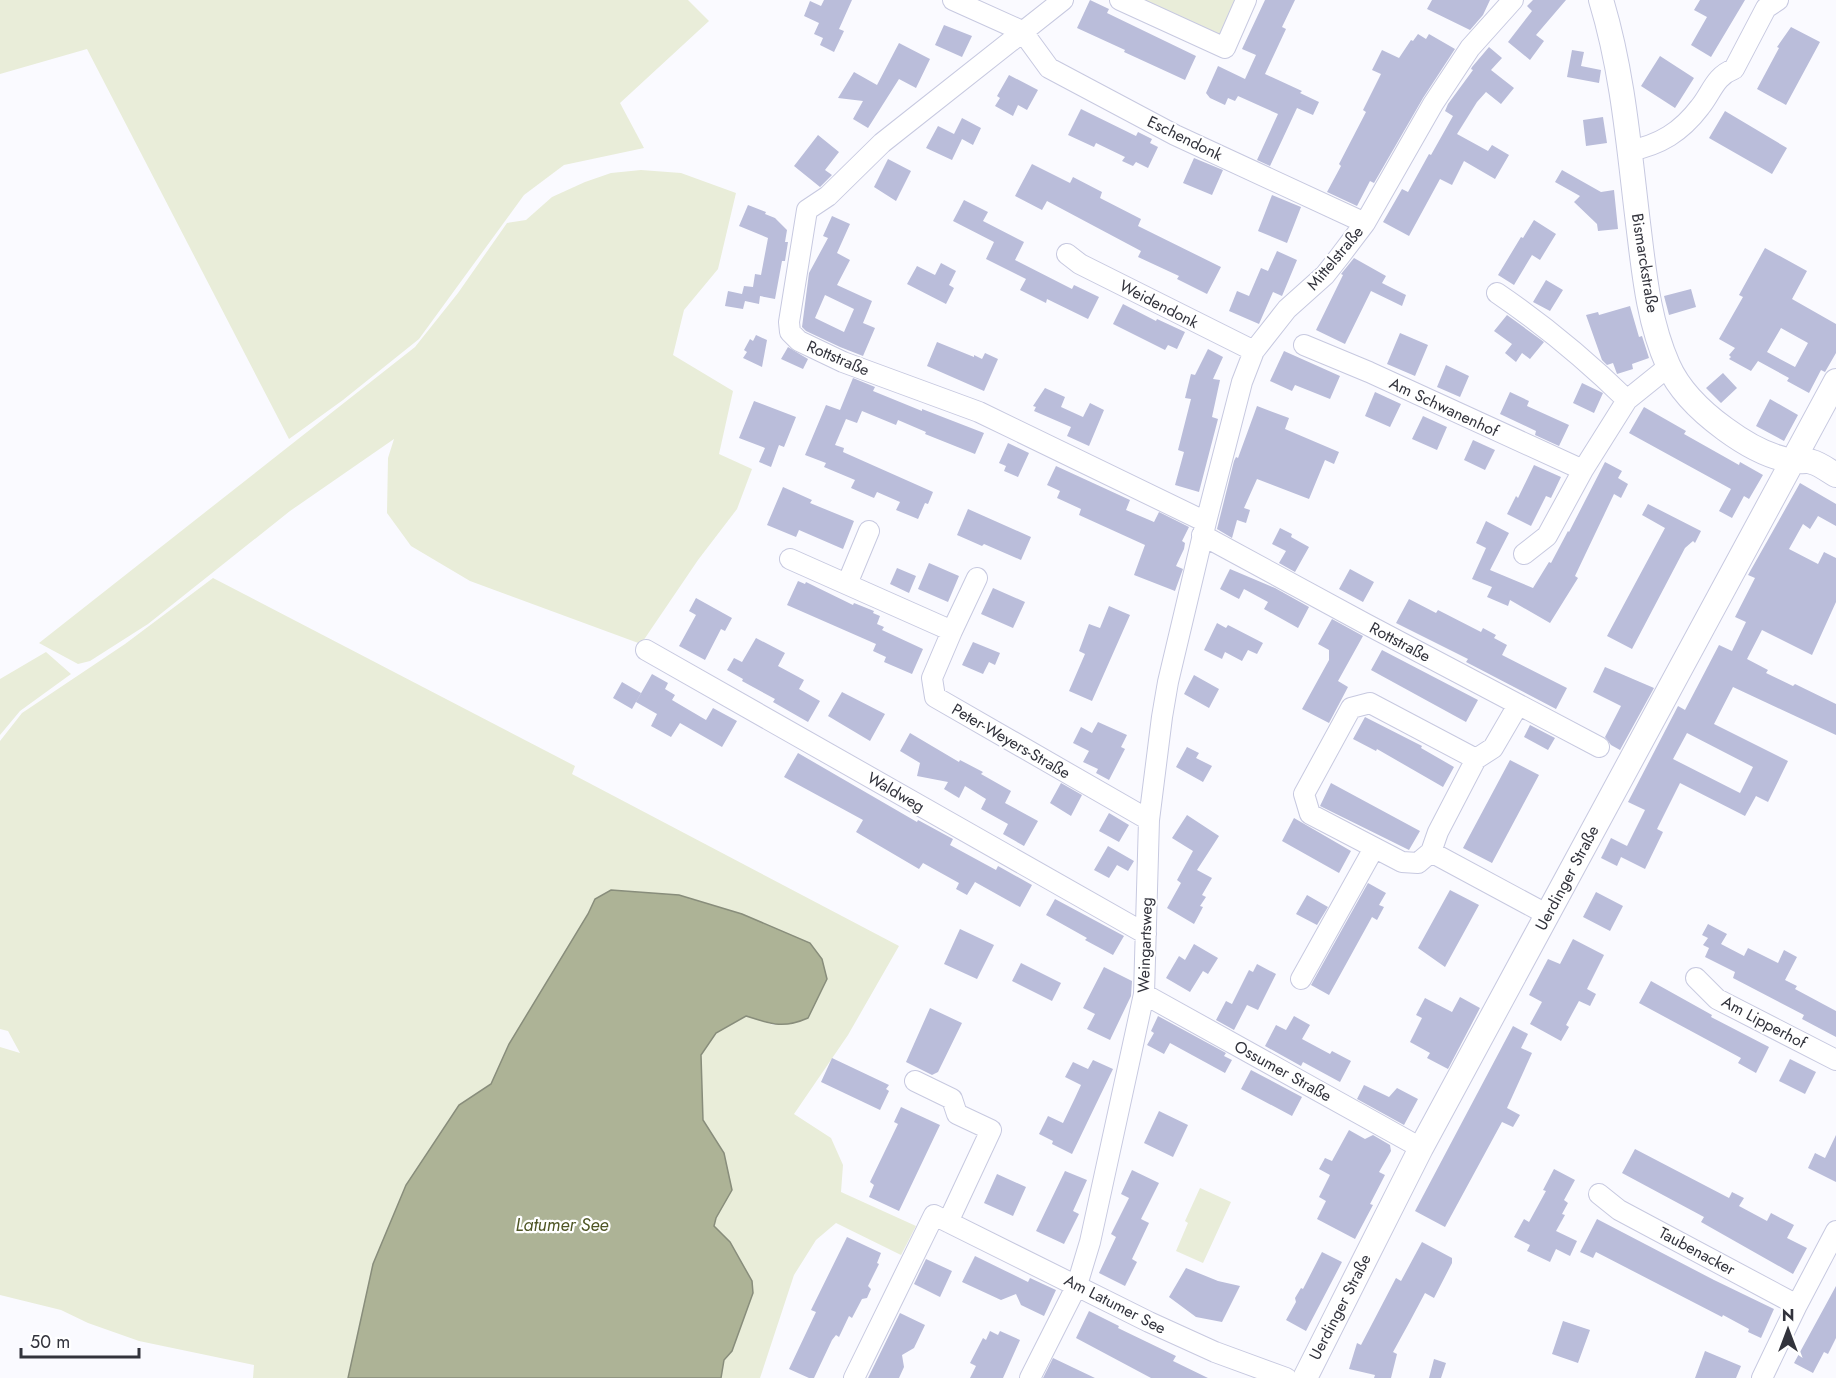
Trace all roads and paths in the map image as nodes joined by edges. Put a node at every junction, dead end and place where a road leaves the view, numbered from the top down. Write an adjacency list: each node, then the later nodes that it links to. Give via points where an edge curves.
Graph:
1 (952, 0): 8 (street)
2 (1063, 0): 8 (street, Rottstraße)
3 (1120, 0): 4 (street, via 1225,48)
4 (1246, 0)
5 (1513, 0): 10 (street, Mittelstraße, via 1470,48)
6 (1601, 0): 9 (street, Bismarckstraße, via 1617,66)
7 (1778, 0): 9 (street, via 1766,8 1734,69 1722,73 1687,122 1669,137 1648,147)
8 (1022, 31): 10 (street, Eschendonk, via 1049,68 1175,135); 21 (street, Rottstraße, via 882,143 828,196 807,210 790,332 799,341 843,362 979,412)
9 (1629, 150): 15 (street, Bismarckstraße, via 1645,284)
10 (1365, 223): 14 (street, Mittelstraße, via 1325,275 1287,309)
11 (1067, 254): 14 (street, Weidendonk)
12 (1497, 293): 17 (street, via 1588,362)
13 (1304, 345): 19 (street, Am Schwanenhof)
14 (1254, 351): 21 (street, Mittelstraße, via 1242,382)
15 (1668, 367): 17 (street); 18 (street, Bismarckstraße, via 1694,401 1726,430 1763,451)
16 (1836, 381): 18 (street, Uerdinger Straße)
17 (1627, 400): 19 (street)
18 (1793, 461): 20 (street, Bismarckstraße, via 1812,462); 35 (street, Uerdinger Straße)
19 (1583, 470): 23 (street, via 1547,536)
20 (1836, 475)
21 (1204, 528): 29 (street, Rottstraße); 32 (street, Weingartsweg, via 1168,682)
22 (869, 531): 26 (street)
23 (1524, 554)
24 (790, 559): 26 (street)
25 (976, 578): 27 (street, Peter-Weyers-Straße)
26 (847, 584): 27 (street)
27 (952, 631): 32 (street, Peter-Weyers-Straße, via 932,678 935,698)
28 (646, 650): 36 (street, Waldweg)
29 (1518, 705): 30 (street, Rottstraße); 31 (street, via 1493,748)
30 (1599, 747)
31 (1476, 759): 33 (street, via 1370,703 1351,708 1304,794 1310,814); 34 (street)
32 (1149, 820): 36 (street, Weingartsweg)
33 (1374, 848): 34 (street, via 1402,862 1418,863); 38 (street)
34 (1431, 852): 35 (street)
35 (1548, 915): 42 (street, Uerdinger Straße)
36 (1146, 934): 39 (street, Weingartsweg)
37 (1696, 978): 40 (street, Am Lipperhof, via 1717,999)
38 (1301, 979)
39 (1144, 994): 42 (street, Ossumer Straße); 46 (street, Weingartsweg, via 1090,1242)
40 (1836, 1060)
41 (915, 1081): 44 (street, via 952,1099 957,1114 991,1130)
42 (1421, 1148): 51 (street, Uerdinger Straße)
43 (1599, 1194): 47 (street, Taubenacker, via 1619,1210)
44 (948, 1222): 46 (street, Am Latumer See); 48 (street, via 934,1215)
45 (1836, 1232): 47 (street)
46 (1077, 1284): 49 (street, Weingartsweg); 50 (street, Am Latumer See, via 1206,1348)
47 (1797, 1305): 52 (street)
48 (854, 1378)
49 (1030, 1378)
50 (1286, 1378)
51 (1305, 1378)
52 (1762, 1378)

